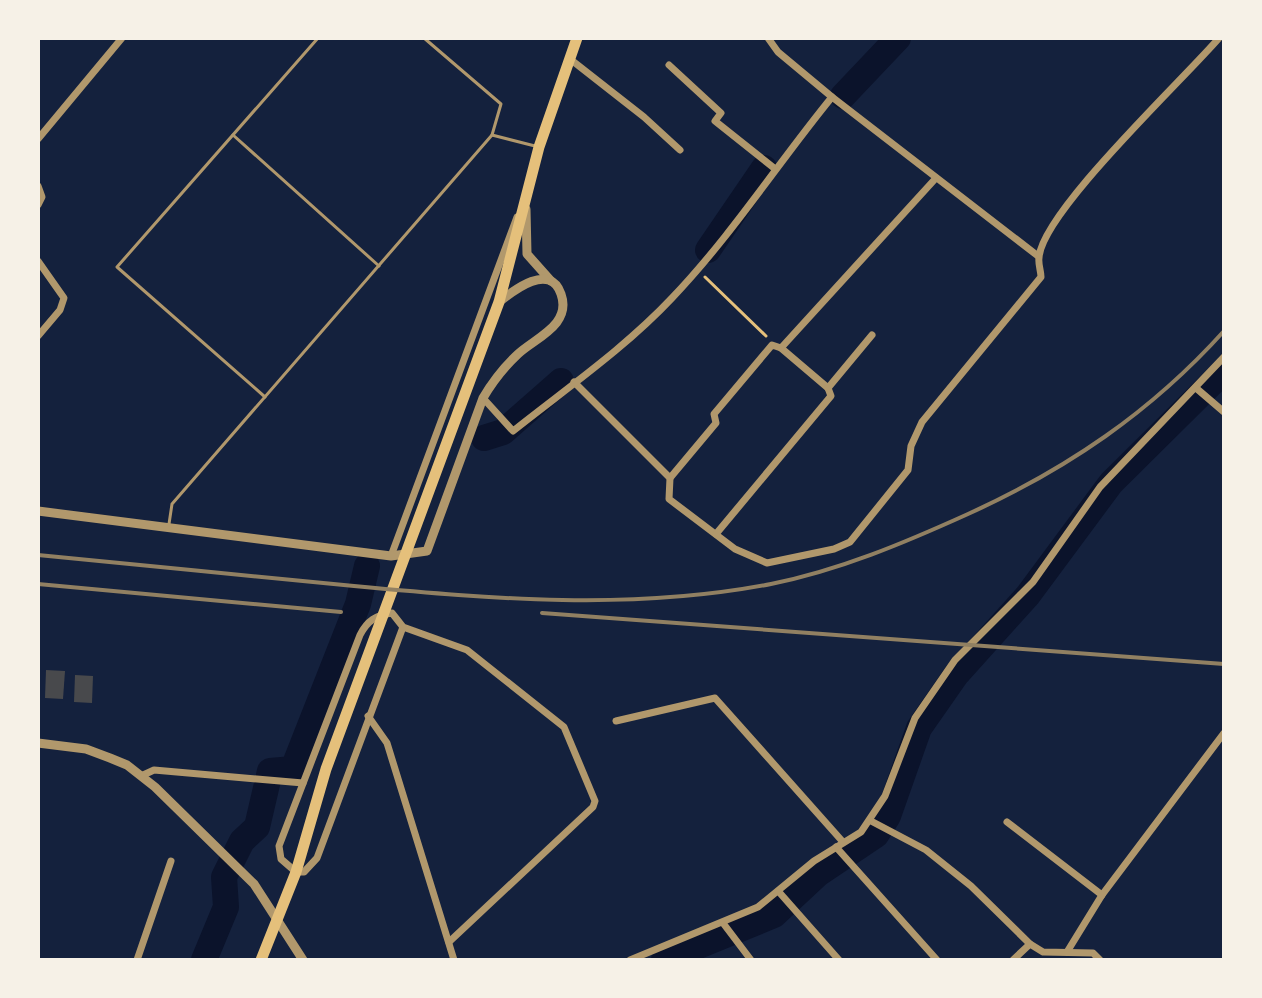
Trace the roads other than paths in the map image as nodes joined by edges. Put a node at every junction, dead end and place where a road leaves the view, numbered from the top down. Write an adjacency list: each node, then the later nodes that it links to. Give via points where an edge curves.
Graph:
1 (122, 38): 12 (street)
2 (318, 38): 10 (lane)
3 (424, 38): 11 (lane, via 501,104)
4 (577, 38): 7 (main road)
5 (768, 38): 9 (street)
6 (1219, 38): 21 (street, via 1104,159 1064,208)
7 (570, 59): 13 (main road); 14 (street)
8 (669, 65): 15 (street, via 721,113 715,121)
9 (832, 97): 15 (street); 16 (street)
10 (233, 134): 23 (lane); 33 (lane, via 117,267)
11 (492, 135): 13 (lane); 23 (lane)
12 (38, 139)
13 (539, 147): 18 (main road)
14 (680, 150)
15 (774, 168): 30 (street, via 727,237 697,270 631,338)
16 (936, 178): 21 (street); 28 (street)
17 (38, 186): 19 (street)
18 (527, 190): 20 (main road); 40 (street)
19 (38, 205)
20 (526, 206): 24 (street, via 527,254); 25 (main road)
21 (1038, 256): 39 (street, via 1041,277 922,422 908,470 850,542 767,563)
22 (38, 261): 27 (street, via 64,298)
23 (379, 266): 33 (lane)
24 (554, 283): 25 (street, via 527,281); 34 (street, via 561,293 559,319 496,376)
25 (499, 302): 52 (main road, via 326,769)
26 (872, 335): 31 (street)
27 (38, 336)
28 (781, 348): 31 (street); 36 (street, via 772,345 714,414 716,423)
29 (1224, 357): 32 (street)
30 (574, 382): 34 (street, via 513,431); 36 (street)
31 (828, 388): 39 (street, via 831,396)
32 (1199, 390): 35 (street); 49 (street, via 1100,487 1033,582 955,660 910,727)
33 (265, 397): 38 (lane, via 172,504)
34 (483, 398): 40 (street, via 432,544 427,551)
35 (1224, 412)
36 (670, 478): 39 (street, via 669,499)
37 (38, 511): 38 (street)
38 (168, 527): 40 (street)
39 (716, 534)
40 (391, 556)
41 (403, 627): 42 (street); 47 (street, via 392,613 365,625); 57 (street, via 467,650 564,727 595,801)
42 (368, 716): 52 (street, via 317,858 304,872); 57 (street, via 387,743)
43 (616, 721): 50 (street, via 715,698)
44 (1224, 733): 54 (street)
45 (38, 743): 46 (street, via 86,749)
46 (141, 776): 47 (street, via 154,770); 55 (street, via 246,875)
47 (303, 783): 52 (street, via 279,846 281,859)
48 (1007, 822): 54 (street)
49 (873, 823): 50 (street); 58 (street, via 926,850)
50 (840, 844): 53 (street); 68 (street, via 842,854)
51 (171, 861): 62 (street)
52 (296, 872): 55 (main road)
53 (782, 894): 56 (street); 67 (street)
54 (1102, 895): 60 (street)
55 (277, 920): 63 (main road); 64 (street)
56 (725, 925): 61 (street); 66 (street)
57 (449, 942): 65 (street)
58 (1030, 944): 59 (street); 69 (street)
59 (1043, 952): 60 (street); 70 (street)
60 (1067, 952): 71 (street, via 1093,953)
61 (636, 959)
62 (137, 960)
63 (261, 960)
64 (303, 960)
65 (454, 960)
66 (751, 960)
67 (839, 960)
68 (937, 960)
69 (1013, 960)
70 (1048, 960)
71 (1100, 960)

